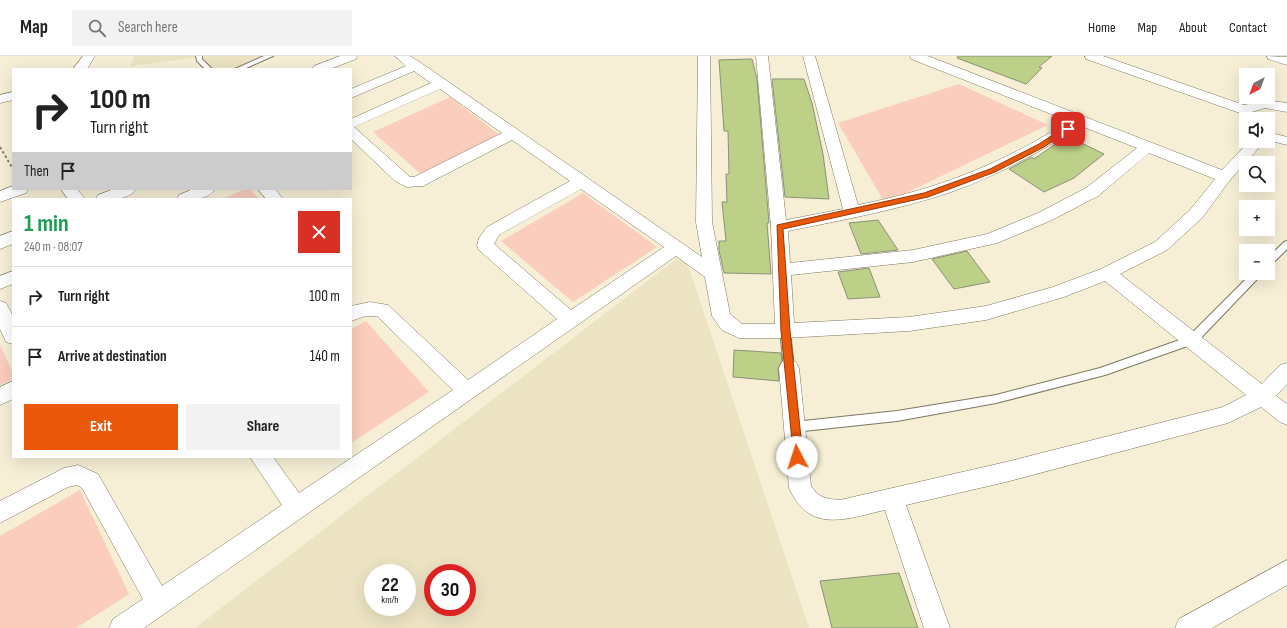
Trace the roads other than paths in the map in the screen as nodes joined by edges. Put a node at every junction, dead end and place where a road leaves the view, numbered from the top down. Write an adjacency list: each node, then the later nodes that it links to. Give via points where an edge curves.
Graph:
1 (89, 56): 14 (street)
2 (199, 56): 15 (lane, via 199,60)
3 (270, 56): 16 (lane)
4 (351, 56): 17 (street)
5 (401, 56): 13 (street)
6 (704, 56): 54 (street, via 704,222)
7 (762, 56): 46 (street)
8 (809, 56): 45 (street)
9 (916, 56): 25 (street)
10 (1091, 56): 24 (street)
11 (1273, 56): 12 (street)
12 (1287, 60)
13 (416, 66): 18 (street); 19 (street)
14 (81, 68)
15 (208, 68)
16 (240, 68)
17 (321, 68)
18 (440, 84): 26 (street); 28 (street)
19 (352, 94)
20 (12, 96): 21 (street)
21 (0, 99)
22 (1287, 108): 23 (street, via 1266,104 1252,105)
23 (1247, 112)
24 (1239, 113)
25 (1080, 120): 31 (street); 45 (street, via 1042,146 992,170 925,195)
26 (352, 124)
27 (352, 132): 28 (street, via 407,182 417,182)
28 (512, 134): 34 (street)
29 (1275, 138): 30 (street)
30 (1287, 141)
31 (1147, 147): 33 (street); 52 (street, via 1092,192 1044,217 991,239 913,256)
32 (1252, 148): 33 (street)
33 (1225, 177): 53 (street, via 1196,214 1161,246)
34 (580, 182): 50 (street); 60 (street, via 493,231 485,246)
35 (18, 190): 40 (street)
36 (70, 190): 41 (street)
37 (126, 190): 42 (street)
38 (205, 190): 43 (street)
39 (267, 190): 44 (street)
40 (0, 197)
41 (76, 198)
42 (106, 198)
43 (187, 198)
44 (275, 198)
45 (852, 212): 46 (street)
46 (779, 227): 52 (street)
47 (12, 237): 48 (street)
48 (0, 243)
49 (1287, 244): 51 (lane)
50 (675, 248): 54 (street); 60 (street)
51 (1275, 256)
52 (782, 270): 61 (street)
53 (1107, 273): 61 (street, via 1058,292 986,313 908,324); 63 (street)
54 (714, 274): 61 (street, via 721,316 729,325 739,331)
55 (12, 277): 57 (street)
56 (1251, 280): 63 (lane)
57 (0, 283)
58 (0, 308): 62 (street)
59 (352, 314): 67 (street, via 362,309 382,310)
60 (570, 320): 67 (street)
61 (785, 331): 64 (lane)
62 (12, 335)
63 (1192, 340): 68 (street); 71 (lane, via 1101,372 996,399 897,416)
64 (789, 368): 71 (street)
65 (1287, 371): 68 (street)
66 (12, 390): 69 (street)
67 (467, 390): 74 (street)
68 (1263, 396): 70 (street); 73 (street, via 1228,414 1006,472)
69 (0, 397)
70 (1287, 416)
71 (794, 427): 73 (street, via 800,488 808,501 820,509 840,510)
72 (262, 458): 74 (street)
73 (892, 498): 79 (street)
74 (296, 507): 77 (street)
75 (0, 513): 77 (street, via 64,478 78,475 90,481)
76 (1287, 572): 80 (street)
77 (158, 603): 78 (street)
78 (122, 628)
79 (937, 628)
80 (1188, 628)

